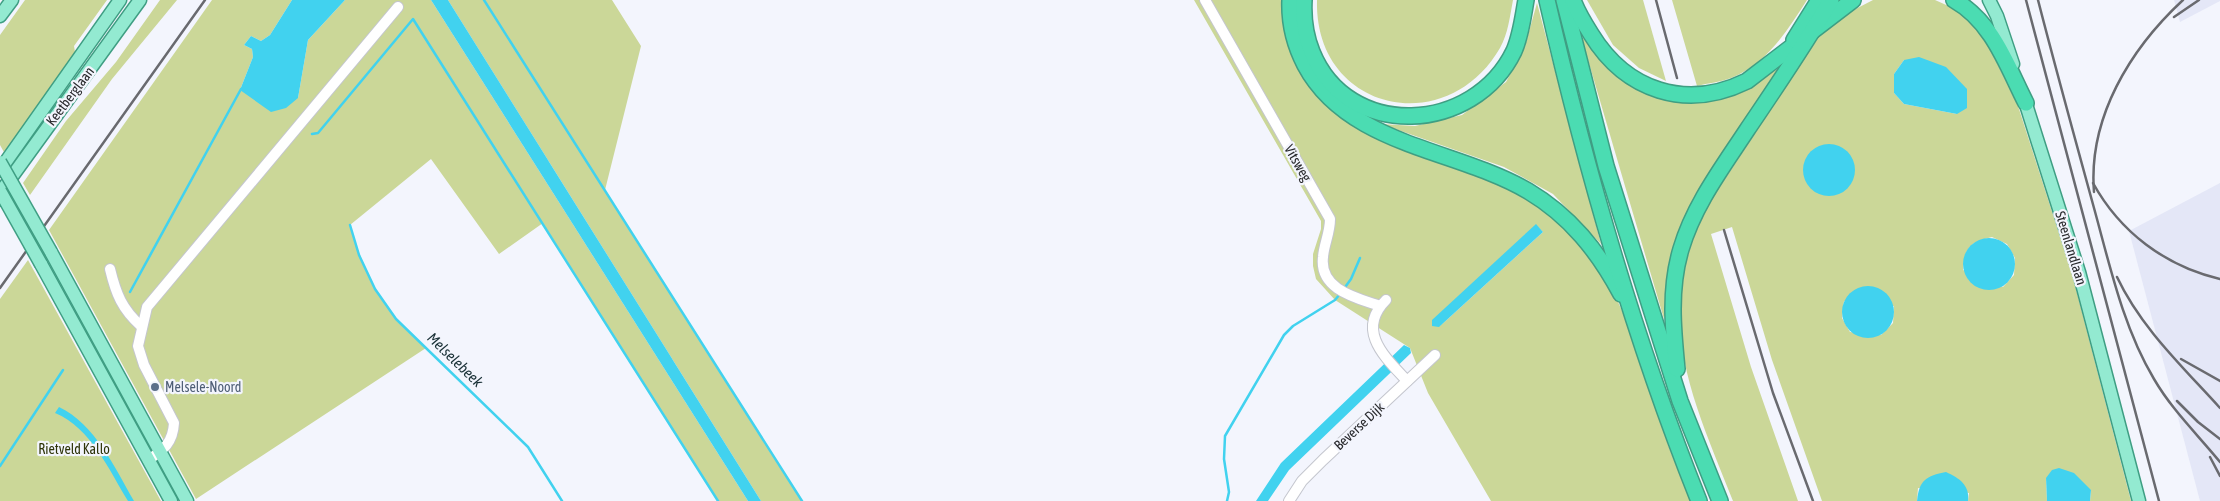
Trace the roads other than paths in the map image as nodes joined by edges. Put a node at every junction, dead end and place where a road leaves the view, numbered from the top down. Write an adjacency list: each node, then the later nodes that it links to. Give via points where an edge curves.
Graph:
1 (12, 0): 17 (main road)
2 (120, 0): 22 (main road, Keetberglaan)
3 (140, 0): 23 (main road, Keetberglaan)
4 (1205, 0): 28 (street, Vitsweg, via 1330,219 1322,265 1325,275 1350,296 1383,303 1372,329 1375,343)
5 (1290, 0): 26 (highway, via 1290,22 1296,48 1312,78 1330,100 1352,117 1405,142 1500,177 1555,209 1588,241 1620,292)
6 (1304, 0): 7 (highway, via 1304,19 1312,54 1336,88 1381,114 1416,117 1456,108 1489,85 1513,52)
7 (1526, 0)
8 (1547, 0): 26 (highway, via 1592,177)
9 (1564, 0): 29 (highway, via 1606,166)
10 (1573, 0): 19 (highway, via 1584,23 1608,57 1638,81 1672,94 1710,94 1730,89 1762,71)
11 (1818, 0): 19 (highway)
12 (1831, 0): 18 (highway)
13 (1853, 0): 18 (highway)
14 (1954, 0): 20 (highway, via 1972,12 1989,33)
15 (1989, 0): 20 (main road, Steenlandlaan)
16 (398, 8): 25 (street, via 162,287 147,307)
17 (0, 16)
18 (1814, 29): 19 (highway); 29 (highway, via 1706,193 1680,250 1673,289 1672,322)
19 (1787, 49)
20 (2026, 103): 37 (main road, Steenlandlaan, via 2080,272)
21 (0, 162): 30 (main road, bridge)
22 (0, 170)
23 (0, 192): 31 (main road, bridge)
24 (110, 269): 25 (street, via 115,290 127,314)
25 (142, 326): 30 (street, via 138,346 144,365 174,423 174,434)
26 (1638, 334): 35 (highway)
27 (1435, 355): 28 (street, Beverse Dijk)
28 (1407, 381): 34 (street, Beverse Dijk, via 1302,481)
29 (1680, 401): 36 (highway)
30 (160, 452): 31 (street); 33 (main road)
31 (148, 460): 32 (main road)
32 (171, 501)
33 (187, 501)
34 (1289, 501)
35 (1699, 501)
36 (1720, 501)
37 (2139, 501)

